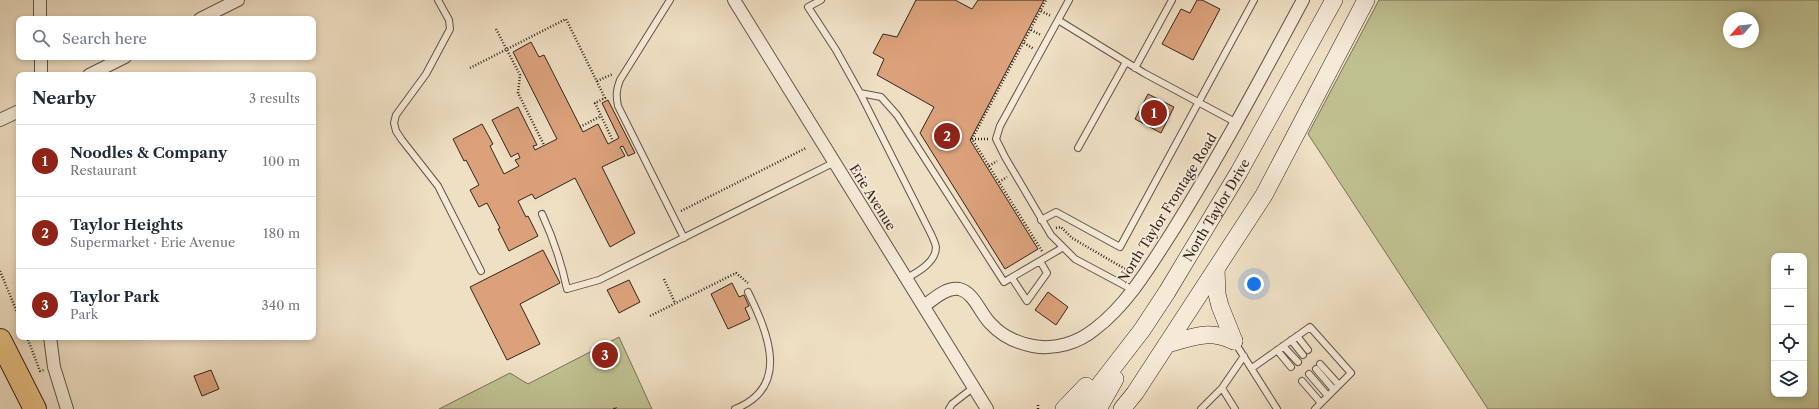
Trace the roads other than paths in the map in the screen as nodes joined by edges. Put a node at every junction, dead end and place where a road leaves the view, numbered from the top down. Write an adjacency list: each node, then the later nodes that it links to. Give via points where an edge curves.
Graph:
1 (40, 0): 13 (street)
2 (238, 0): 14 (street)
3 (438, 0): 35 (lane, via 449,20 450,29 426,74 396,115 394,123 402,140 438,186)
4 (670, 0): 31 (lane, via 616,89 618,106)
5 (734, 0): 28 (street, Erie Avenue)
6 (821, 0): 22 (lane, via 808,7)
7 (1069, 0): 15 (lane)
8 (1172, 0): 19 (lane)
9 (1254, 0): 23 (lane)
10 (1334, 0): 41 (main road, North Taylor Drive, via 1239,172)
11 (1366, 0): 34 (main road, via 1264,195)
12 (1299, 1): 26 (street, North Taylor Frontage Road)
13 (40, 16)
14 (206, 16)
15 (1058, 20): 18 (lane); 30 (lane, via 1000,126 996,139)
16 (41, 60): 20 (street)
17 (119, 60): 21 (street)
18 (1126, 62): 19 (lane); 27 (lane)
19 (1135, 68): 23 (lane)
20 (41, 72)
21 (95, 72)
22 (860, 93): 36 (lane, via 936,246 934,255 927,264); 37 (lane, via 881,97 897,115 1004,282)
23 (1198, 102): 26 (lane); 30 (lane, via 1120,247 1056,212)
24 (16, 112): 25 (street)
25 (0, 120)
26 (1237, 123): 38 (street, North Taylor Frontage Road, via 1199,189)
27 (1078, 148)
28 (835, 162): 31 (lane); 36 (street, Erie Avenue)
29 (542, 214): 31 (lane, via 561,260 567,289 599,280)
30 (1041, 220): 32 (lane)
31 (684, 238)
32 (1062, 248): 33 (lane); 38 (lane, via 1075,259)
33 (1040, 261): 37 (lane); 37 (lane, via 1047,273 1027,301)
34 (1216, 269): 46 (main road, via 1220,306); 47 (main road)
35 (481, 271)
36 (907, 278): 40 (street, Erie Avenue)
37 (1012, 278)
38 (1132, 290): 40 (street, North Taylor Frontage Road, via 1106,320 1082,338 1045,348 1014,341 1001,334 963,291 949,290)
39 (748, 292): 68 (lane, via 763,323 770,371 760,394)
40 (924, 306): 61 (street, Erie Avenue)
41 (1142, 330): 71 (main road, via 1100,369); 72 (main road, North Taylor Drive); 73 (main road)
42 (1297, 336): 45 (lane); 50 (lane); 60 (lane, via 1310,327 1351,373)
43 (0, 340): 66 (highway)
44 (50, 340): 67 (street, via 54,367)
45 (1291, 340): 48 (lane); 51 (lane)
46 (1234, 341): 47 (main road, via 1210,334); 52 (lane)
47 (1167, 344): 74 (main road)
48 (1283, 346): 49 (lane); 53 (lane)
49 (1277, 350): 55 (lane); 56 (lane)
50 (1308, 350)
51 (1303, 355)
52 (1244, 356): 56 (lane); 62 (lane)
53 (1298, 362)
54 (1320, 364): 60 (lane)
55 (1291, 367)
56 (1252, 368): 77 (lane)
57 (1316, 369): 63 (lane)
58 (1309, 374): 64 (lane)
59 (1302, 381): 65 (lane)
60 (1339, 385): 63 (lane)
61 (974, 387): 69 (lane, via 955,401); 70 (street, Erie Avenue)
62 (1222, 388): 75 (lane); 76 (lane)
63 (1334, 390): 64 (lane)
64 (1328, 396): 65 (lane)
65 (1321, 403): 78 (lane)
66 (35, 409)
67 (67, 409)
68 (735, 409)
69 (949, 409)
70 (987, 409)
71 (1064, 409)
72 (1080, 409)
73 (1098, 409)
74 (1122, 409)
75 (1201, 409)
76 (1235, 409)
77 (1277, 409)
78 (1315, 409)

